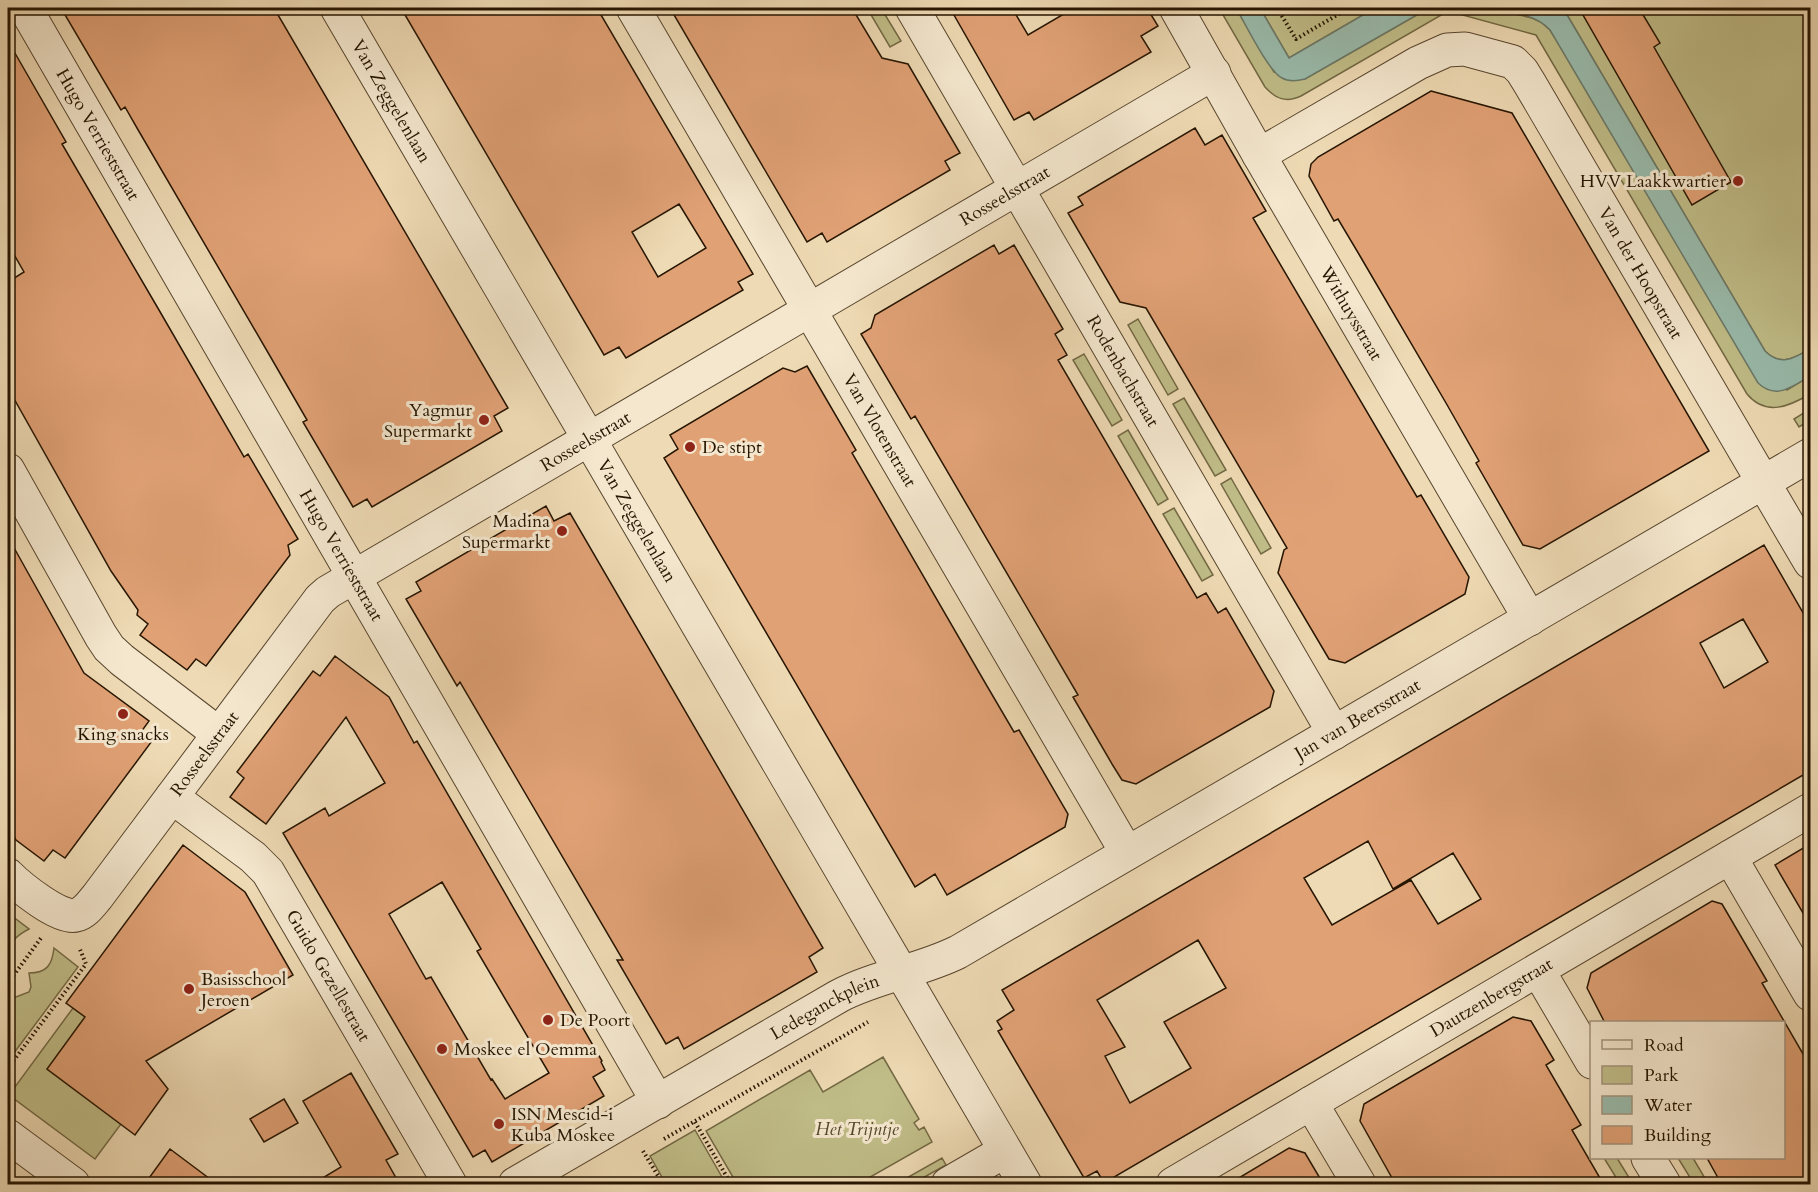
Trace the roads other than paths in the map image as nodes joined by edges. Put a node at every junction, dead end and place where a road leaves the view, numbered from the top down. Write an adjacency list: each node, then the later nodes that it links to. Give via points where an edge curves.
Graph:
1 (25, 8): 15 (street, Hugo Verrieststraat)
2 (337, 8): 10 (street, Van Zeggelenlaan)
3 (633, 8): 9 (street, Van Vlotenstraat)
4 (912, 8): 8 (street, Rodenbachstraat)
5 (1176, 8): 6 (street, Withuysstraat)
6 (1214, 73): 7 (street, Withuysstraat); 8 (street, Rosseelsstraat)
7 (1259, 156): 13 (street, Van der Hoopstraat, via 1442,52 1465,49 1515,63); 16 (street, Withuysstraat)
8 (1017, 189): 9 (street, Rosseelsstraat); 17 (street, Rodenbachstraat)
9 (810, 310): 10 (street, Rosseelsstraat); 21 (street, Van Vlotenstraat)
10 (588, 438): 15 (street, Rosseelsstraat); 25 (street, Van Zeggelenlaan)
11 (1810, 455): 13 (street, Jan van Beersstraat)
12 (8, 470): 18 (street, via 109,648)
13 (1763, 483): 14 (street, Van der Hoopstraat); 16 (street, Jan van Beersstraat)
14 (1810, 562)
15 (352, 576): 18 (street, Rosseelsstraat, via 320,599); 28 (street, Hugo Verrieststraat)
16 (1530, 619): 17 (street, Jan van Beersstraat)
17 (1334, 733): 21 (street, Jan van Beersstraat)
18 (219, 734): 19 (street, Rosseelsstraat)
19 (172, 797): 23 (street, Rosseelsstraat, via 78,915 62,914); 34 (street, Guido Gezellestraat, via 268,872)
20 (1810, 810): 22 (street, Dautzenbergstraat)
21 (1128, 853): 25 (street, Jan van Beersstraat, via 931,964)
22 (1730, 857): 24 (street, Dautzenbergstraat); 26 (street)
23 (8, 875)
24 (1538, 970): 27 (street); 29 (street, Dautzenbergstraat)
25 (907, 984): 28 (street, Ledeganckplein, via 868,982); 31 (street)
26 (1810, 994)
27 (1590, 1059)
28 (658, 1102): 35 (street, Ledeganckplein)
29 (1311, 1103): 38 (street, Dautzenbergstraat); 39 (street)
30 (8, 1136): 33 (street)
31 (1005, 1151): 36 (street); 37 (street)
32 (1649, 1159): 40 (street)
33 (73, 1185)
34 (450, 1185)
35 (515, 1185)
36 (948, 1185)
37 (1025, 1185)
38 (1173, 1185)
39 (1359, 1185)
40 (1664, 1185)

